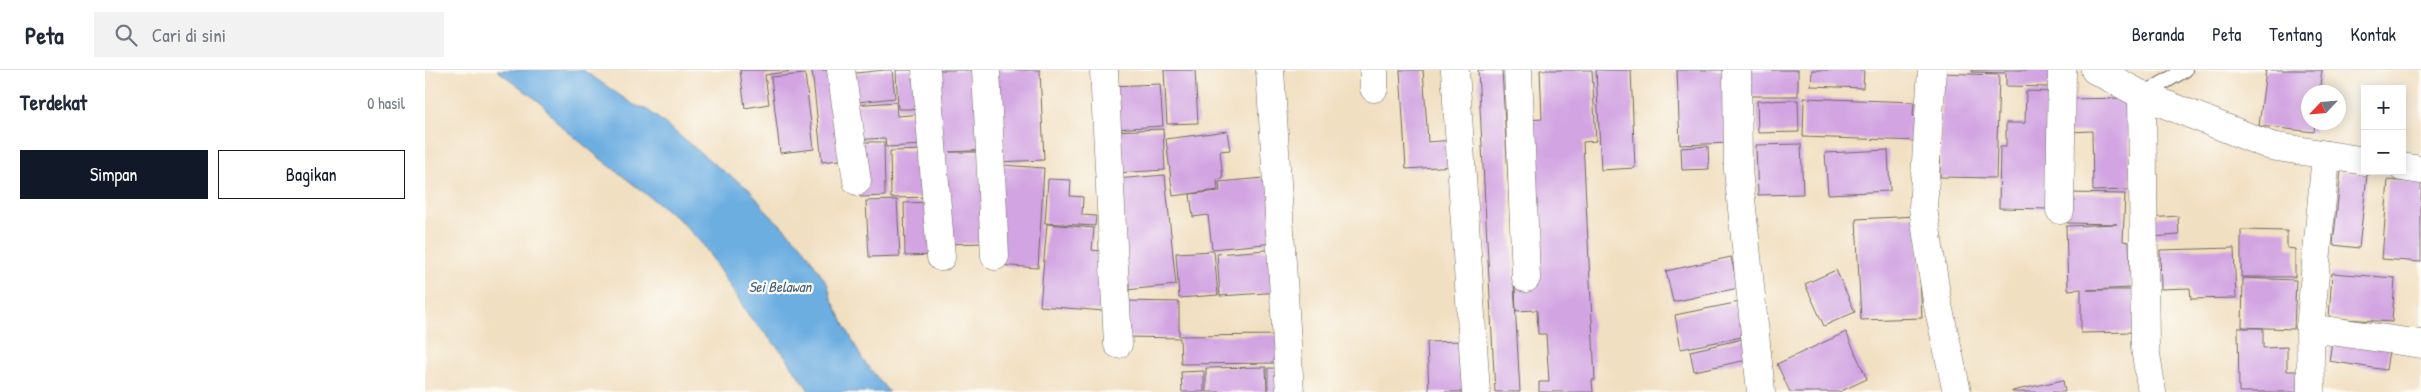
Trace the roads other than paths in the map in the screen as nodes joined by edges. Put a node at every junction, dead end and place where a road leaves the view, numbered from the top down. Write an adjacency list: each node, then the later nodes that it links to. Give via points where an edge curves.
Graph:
1 (841, 70): 18 (street)
2 (926, 70): 21 (street)
3 (986, 70): 20 (street)
4 (1104, 70): 24 (street)
5 (1270, 70): 26 (street)
6 (1455, 70): 27 (street)
7 (1518, 70): 22 (street)
8 (1737, 70): 28 (street, via 1738,170)
9 (1932, 70): 29 (street, via 1923,208 1937,301)
10 (2062, 70): 19 (street)
11 (2095, 70): 13 (street)
12 (2185, 70): 13 (lane)
13 (2142, 95): 14 (street, via 2271,146); 30 (street, via 2145,348)
14 (2326, 155): 15 (street); 23 (street)
15 (2361, 160)
16 (2406, 168): 17 (street)
17 (2421, 170)
18 (857, 181)
19 (2059, 210)
20 (995, 256)
21 (941, 258)
22 (1526, 278)
23 (2310, 328): 25 (street); 31 (street)
24 (1117, 344)
25 (2421, 344)
26 (1289, 392)
27 (1476, 392)
28 (1761, 392)
29 (1957, 392)
30 (2152, 392)
31 (2311, 392)

